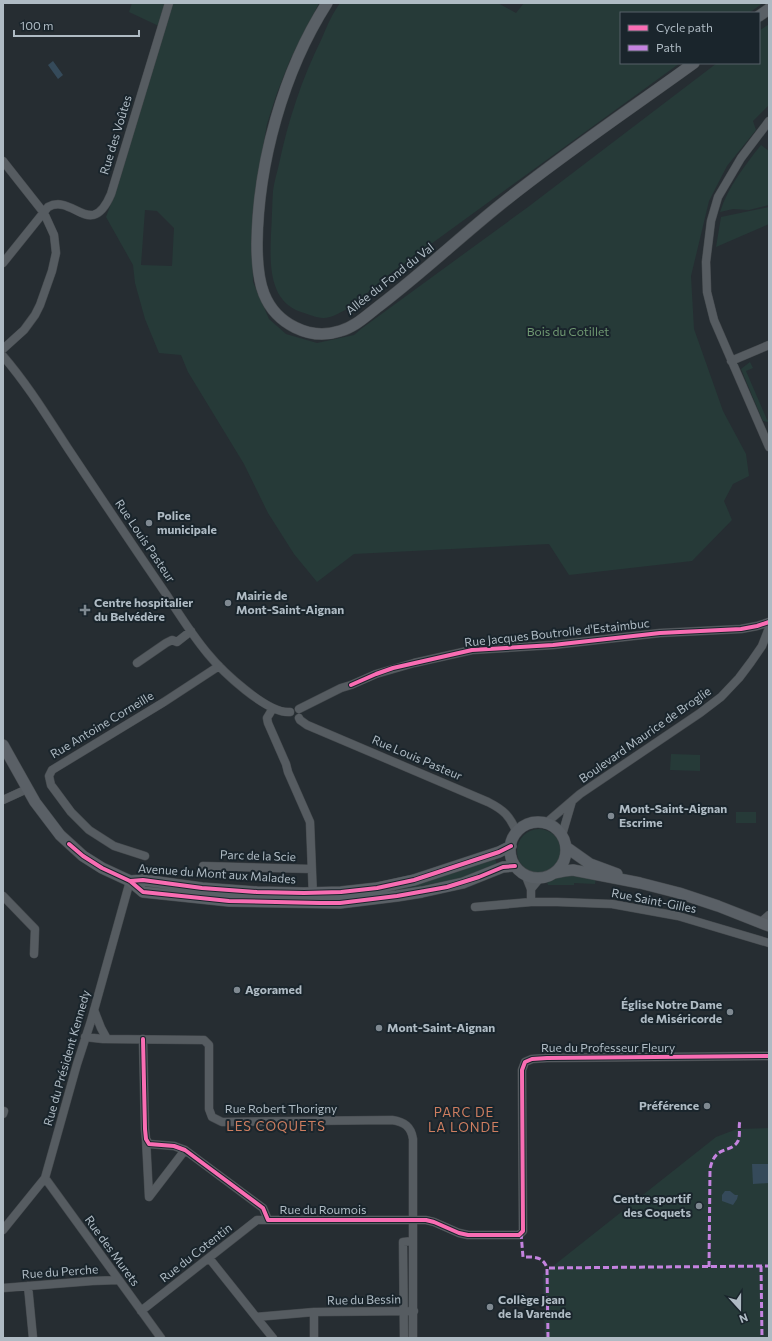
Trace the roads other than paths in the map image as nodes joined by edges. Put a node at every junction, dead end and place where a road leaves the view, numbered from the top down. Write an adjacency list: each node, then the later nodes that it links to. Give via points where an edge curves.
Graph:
1 (169, 3): 8 (street, Rue des Voûtes, via 106,206 100,213 92,215 59,204 52,205)
2 (327, 3): 5 (street, Allée du Fond du Val, via 312,29 282,99 263,177 257,246 259,275 268,302 276,314 288,323 314,334 341,331 359,320 404,286 521,188)
3 (769, 9): 4 (street)
4 (760, 15)
5 (693, 64)
6 (769, 121): 13 (street, via 741,158 723,188 713,212 707,244 707,292 714,320)
7 (3, 161): 8 (street)
8 (44, 213): 9 (street); 11 (street, via 55,241 56,253 52,271 35,315 24,330)
9 (3, 263)
10 (769, 345): 13 (street)
11 (3, 349)
12 (3, 356): 17 (street, Rue Louis Pasteur, via 34,397)
13 (731, 361): 14 (street)
14 (769, 447)
15 (769, 622): 22 (street, Rue Jacques Boutrolle d'Estaimbuc, via 741,629 660,633 553,645 467,651 376,674)
16 (769, 628): 18 (street, Boulevard Maurice de Broglie)
17 (191, 631): 19 (street, via 177,642 172,640 166,643); 20 (street, Rue Louis Pasteur)
18 (768, 639): 28 (street, Boulevard Maurice de Broglie, via 739,678 716,701)
19 (137, 663)
20 (219, 666): 21 (street, Rue Louis Pasteur, via 240,685); 34 (street, Rue Antoine Corneille, via 52,770 49,776 51,785 71,812 89,830 114,846)
21 (273, 708): 23 (street, Rue Louis Pasteur); 37 (street, via 267,718 268,723 310,822)
22 (299, 709): 23 (street, via 293,708); 24 (street)
23 (290, 712): 24 (street, via 292,717)
24 (299, 718): 30 (street, Rue Louis Pasteur, via 307,725 488,802 507,814)
25 (3, 745): 26 (street, Avenue du Mont aux Malades)
26 (27, 789): 27 (street); 41 (street, Avenue du Mont aux Malades, via 66,841 83,856)
27 (3, 800)
28 (572, 800): 29 (street, Boulevard Maurice de Broglie); 31 (street)
29 (545, 824): 30 (street, via 530,824); 31 (street, via 555,828)
30 (517, 833): 32 (street)
31 (562, 836): 33 (street)
32 (511, 846): 36 (street); 45 (street, Avenue du Mont aux Malades, via 430,875 395,884)
33 (566, 847): 38 (street, via 564,862); 42 (street, via 590,864)
34 (144, 856)
35 (203, 866): 37 (street, Parc de la Scie)
36 (516, 866): 39 (street); 45 (street, Avenue du Mont aux Malades, via 503,867 463,882 422,892 340,903)
37 (312, 869): 45 (street)
38 (554, 873): 40 (street); 42 (street, via 579,871)
39 (525, 874): 40 (street); 43 (street)
40 (540, 878): 43 (street)
41 (130, 881): 45 (street, Avenue du Mont aux Malades, via 143,880); 51 (street, Rue du Président Kennedy)
42 (640, 883): 48 (street)
43 (531, 890): 46 (street)
44 (3, 896): 50 (street, via 35,929)
45 (313, 898)
46 (531, 902): 47 (street, Rue Saint-Gilles); 49 (street, Rue Saint-Gilles, via 580,902 645,909)
47 (475, 907)
48 (766, 921)
49 (769, 943)
50 (34, 954)
51 (94, 1010): 52 (street, Rue du Président Kennedy); 53 (street)
52 (85, 1037): 53 (street, Rue Robert Thorigny); 58 (street, Rue du Président Kennedy)
53 (107, 1039): 54 (street, Rue Robert Thorigny)
54 (143, 1039): 56 (street); 60 (street, Rue Robert Thorigny, via 204,1040 209,1044 209,1108 212,1117 222,1122 403,1122 412,1133 413,1139)
55 (769, 1056): 62 (street, Rue du Professeur Fleury, via 547,1058 525,1062 522,1070)
56 (146, 1139): 57 (street, Rue du Roumois, via 149,1144 174,1146); 57 (street, via 149,1197)
57 (185, 1150): 59 (street, Rue du Roumois, via 263,1208)
58 (45, 1178): 61 (street, Rue du Président Kennedy); 65 (street, Rue des Murets)
59 (268, 1220): 60 (street, Rue du Roumois); 64 (street, Rue du Cotentin, via 257,1220)
60 (413, 1221): 62 (street, Rue du Roumois, via 430,1221 468,1235); 63 (street)
61 (3, 1230)
62 (521, 1233)
63 (413, 1241): 69 (street, via 403,1242); 70 (street)
64 (209, 1258): 68 (street, Rue du Cotentin); 72 (street)
65 (118, 1280): 66 (street, Rue du Perche); 68 (street, Rue des Murets)
66 (28, 1286): 67 (street, Rue du Perche); 73 (street)
67 (3, 1288)
68 (141, 1311): 74 (street, Rue des Murets)
69 (404, 1311): 70 (street, Rue du Bessin); 71 (street, Rue du Bessin); 77 (street)
70 (414, 1311): 78 (street)
71 (314, 1312): 72 (street, Rue du Bessin); 76 (street, Rue du Bessin)
72 (256, 1316): 75 (street)
73 (33, 1338)
74 (161, 1338)
75 (273, 1338)
76 (314, 1338)
77 (404, 1338)
78 (413, 1338)

